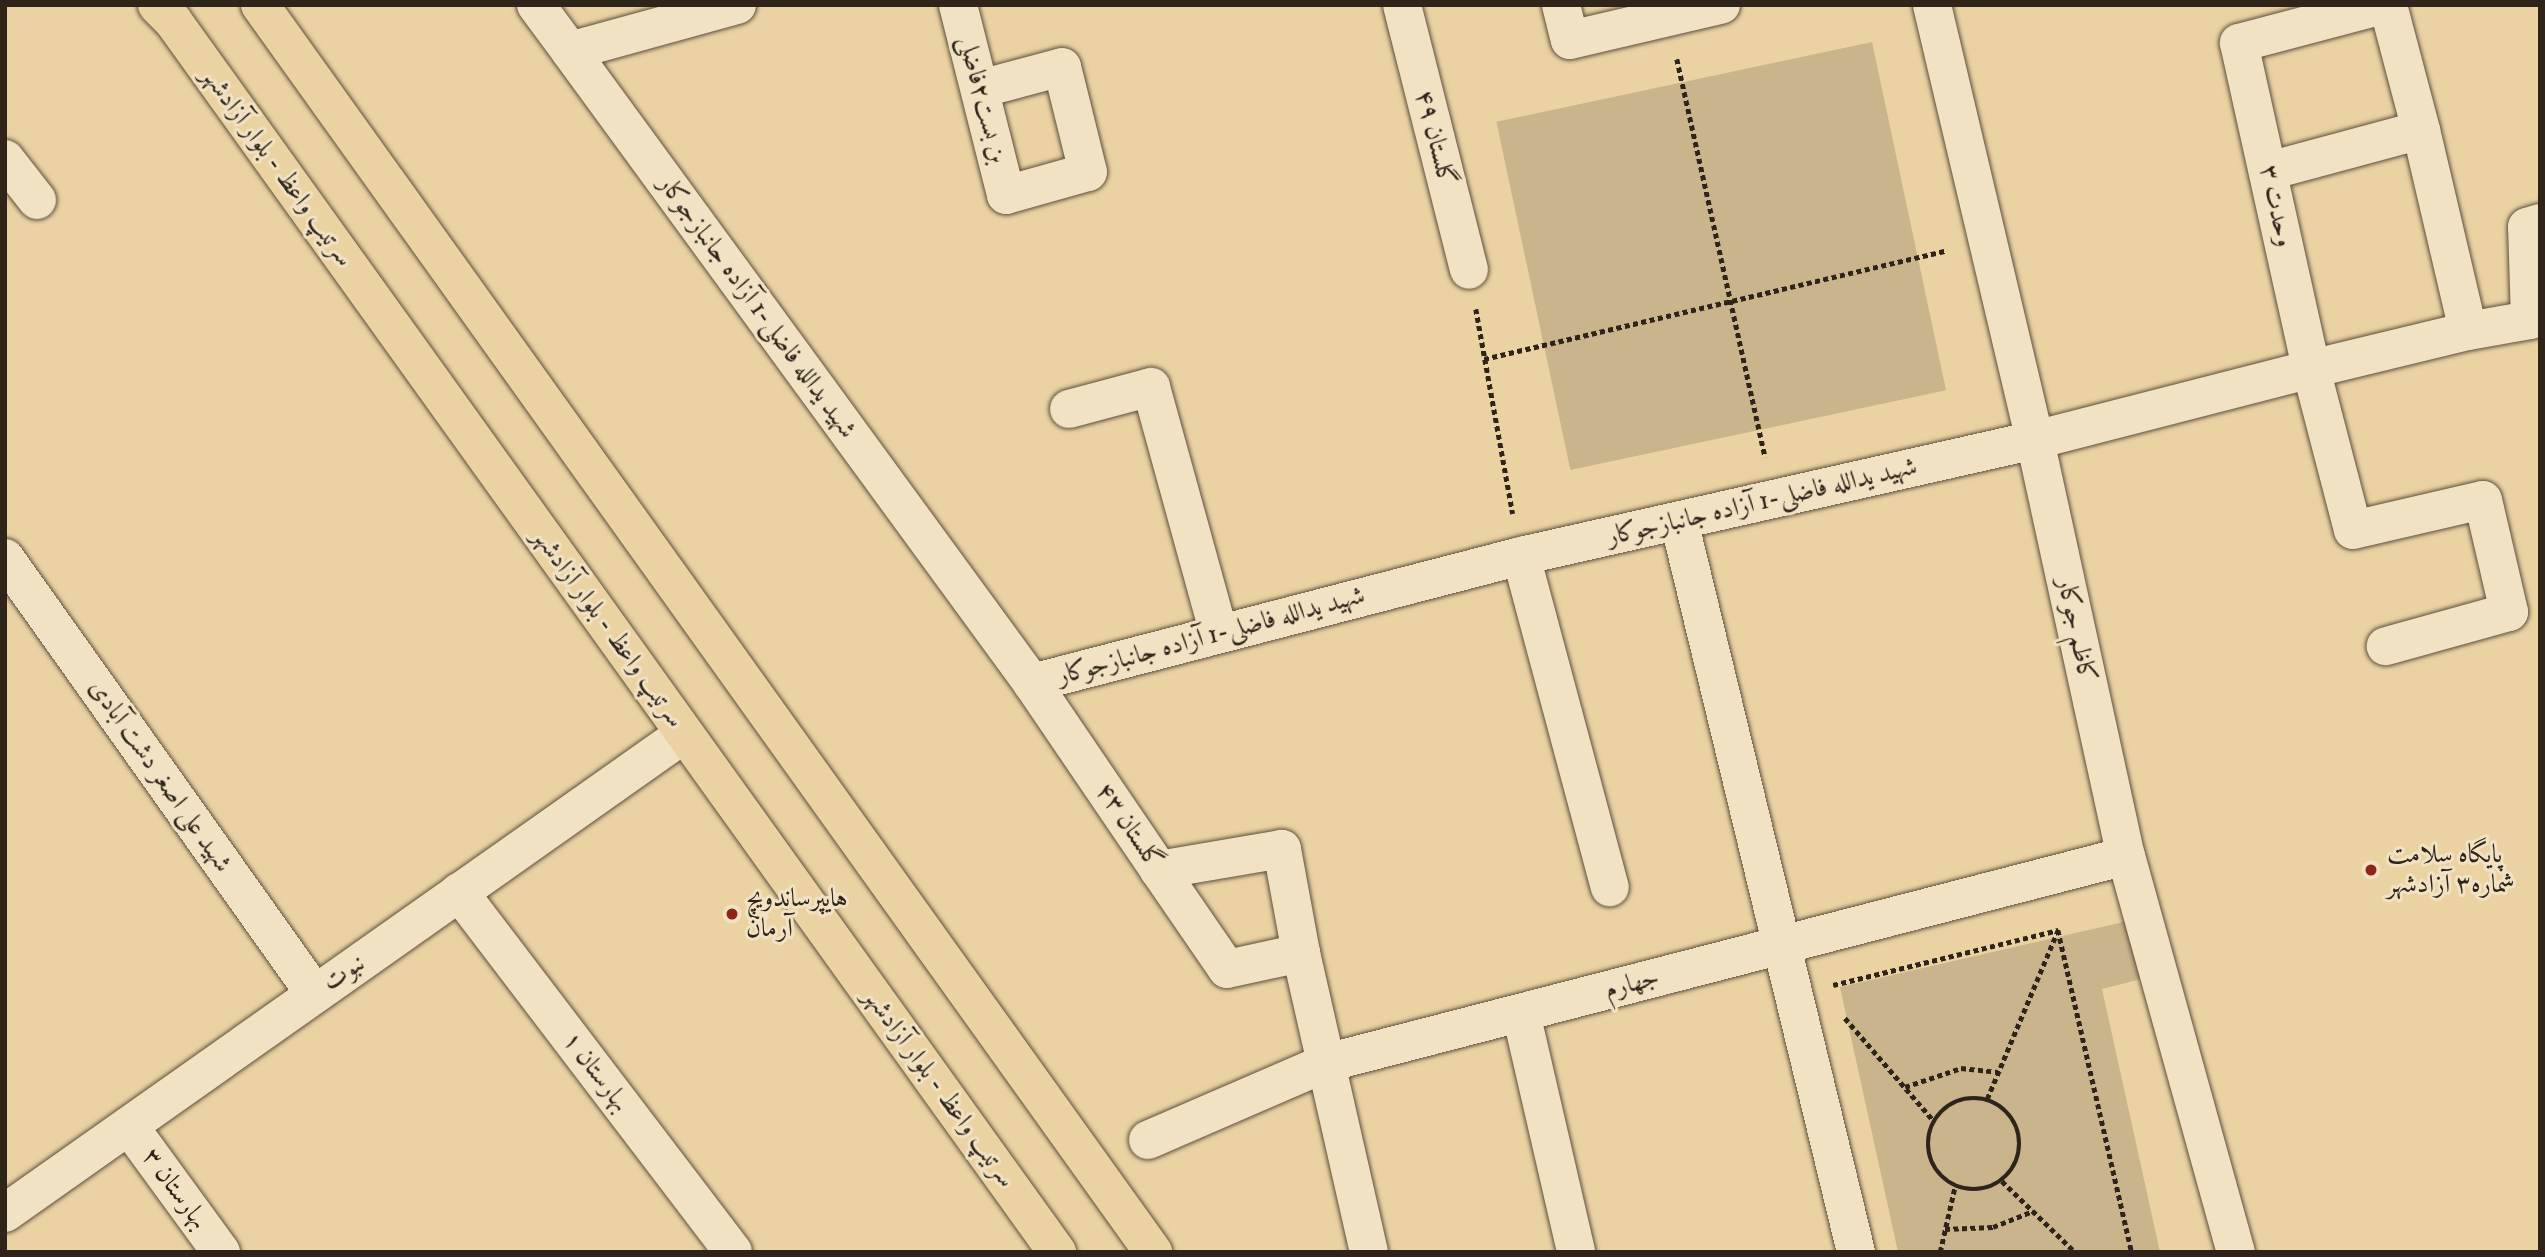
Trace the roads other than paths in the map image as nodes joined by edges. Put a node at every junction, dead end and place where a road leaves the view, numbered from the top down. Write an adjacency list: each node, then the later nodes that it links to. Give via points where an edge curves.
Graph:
1 (157, 5): 29 (main road, سرتیپ واعظ - بلوار آزادشهر)
2 (260, 5): 45 (main road)
3 (536, 5): 11 (street)
4 (737, 5): 11 (street)
5 (958, 5): 12 (street, بن بست۲فاضلی)
6 (1402, 5): 18 (street, گلستان ۴۹)
7 (1721, 5): 10 (street, via 1667,17)
8 (1932, 5): 22 (street, کاظم جوکار)
9 (2386, 5): 13 (street); 15 (street, وحدت ۳, via 2239,43)
10 (1565, 22)
11 (570, 51): 28 (street, شهید یدالله فاضلی-1 آزاده جانبازجوکار)
12 (980, 89): 12 (street, بن بست۲فاضلی, via 1062,67 1088,172 1006,195)
13 (2421, 130): 15 (street); 19 (street)
14 (5, 159): 16 (street)
15 (2269, 171): 20 (street, وحدت ۳)
16 (37, 200)
17 (2540, 223): 19 (street, شهید یدالله فاضلی-1 آزاده جانبازجوکار, via 2527,226 2529,320)
18 (1469, 270)
19 (2468, 331): 20 (street, شهید یدالله فاضلی-1 آزاده جانبازجوکار)
20 (2311, 369): 22 (street, شهید یدالله فاضلی-1 آزاده جانبازجوکار); 27 (street, وحدت ۳, via 2353,530 2483,500 2509,612)
21 (1069, 409): 26 (street, via 1151,387)
22 (2035, 440): 23 (street, شهید یدالله فاضلی-1 آزاده جانبازجوکار); 30 (street, کاظم جوکار)
23 (1679, 521): 24 (street, شهید یدالله فاضلی-1 آزاده جانبازجوکار); 34 (street)
24 (1521, 556): 26 (street, شهید یدالله فاضلی-1 آزاده جانبازجوکار); 32 (street)
25 (5, 558): 36 (street, شهید علی اصغر دشت آبادی)
26 (1219, 634): 28 (street, شهید یدالله فاضلی-1 آزاده جانبازجوکار)
27 (2386, 646)
28 (1032, 683): 31 (street, گلستان ۴۳)
29 (684, 734): 33 (street, نبوت); 44 (main road, سرتیپ واعظ - بلوار آزادشهر)
30 (2126, 856): 34 (street, جهارم); 49 (street, کاظم جوکار)
31 (1159, 870): 35 (street, گلستان ۴۳, via 1227,969); 35 (street, via 1282,849)
32 (1610, 887)
33 (459, 892): 36 (street, نبوت); 43 (street, بهارستان ۱)
34 (1782, 945): 37 (street, جهارم); 48 (street)
35 (1301, 953): 38 (street)
36 (315, 994): 39 (street, نبوت)
37 (1521, 1013): 38 (street, جهارم); 47 (street)
38 (1326, 1063): 40 (street, جهارم); 46 (street)
39 (129, 1126): 41 (street, نبوت); 42 (street, بهارستان ۳)
40 (1148, 1140)
41 (5, 1213)
42 (221, 1252)
43 (733, 1252)
44 (1057, 1252)
45 (1153, 1252)
46 (1369, 1252)
47 (1576, 1252)
48 (1856, 1252)
49 (2236, 1252)

